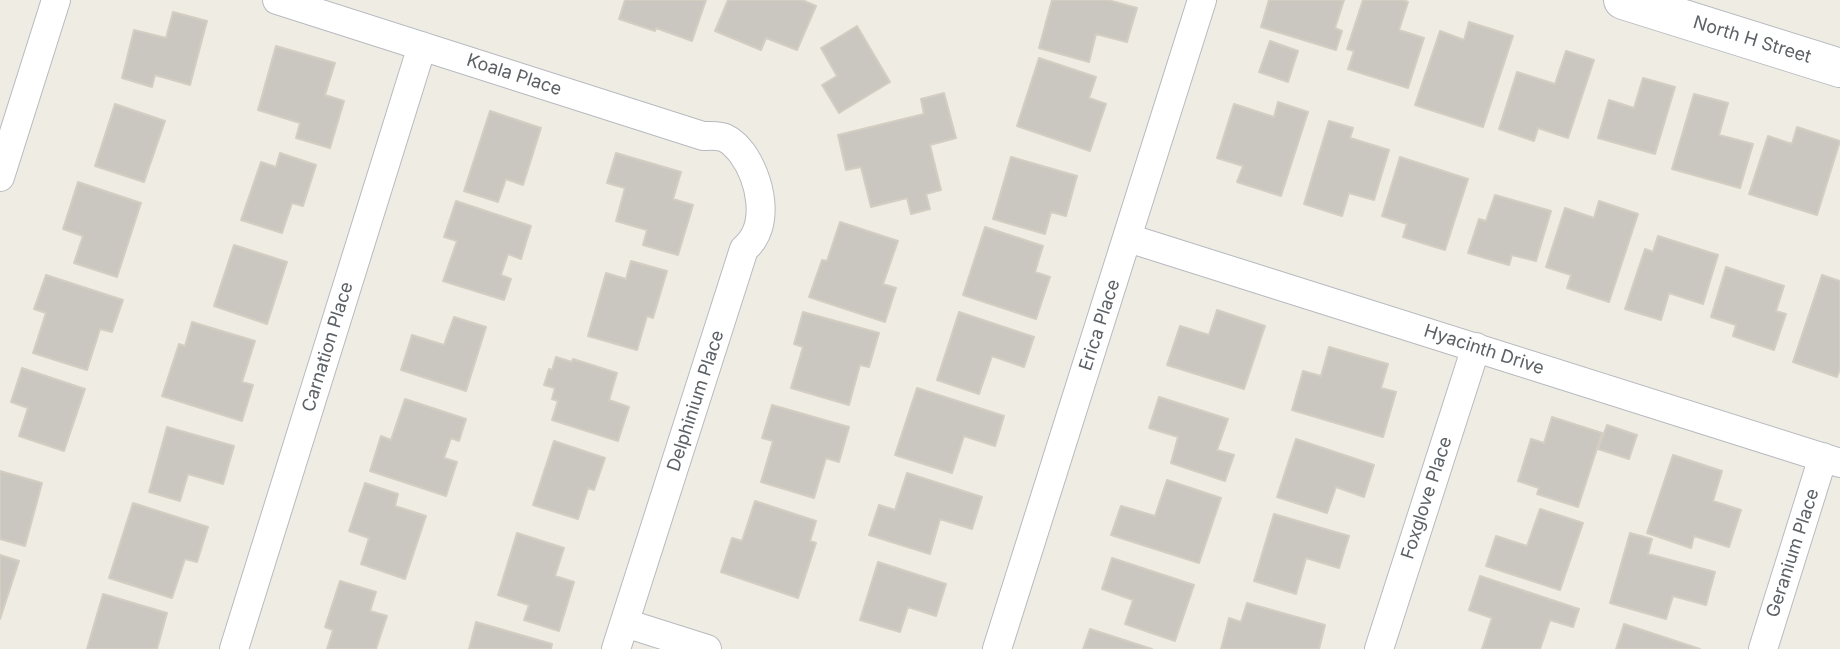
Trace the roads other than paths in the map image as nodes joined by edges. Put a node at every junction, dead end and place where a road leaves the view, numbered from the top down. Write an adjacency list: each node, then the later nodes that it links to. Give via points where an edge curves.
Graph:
1 (56, 0): 8 (street)
2 (277, 0): 5 (street, Koala Place)
3 (1202, 0): 9 (street, Erica Place)
4 (1623, 0): 6 (street, North H Street)
5 (422, 46): 7 (street, Koala Place, via 703,135 724,137); 13 (street, Carnation Place)
6 (1840, 68)
7 (744, 156): 12 (street, Delphinium Place, via 761,204 759,225 744,249)
8 (0, 177)
9 (1128, 238): 10 (street, Hyacinth Drive); 15 (street, Erica Place)
10 (1476, 347): 11 (street, Hyacinth Drive); 16 (street, Foxglove Place)
11 (1832, 460): 17 (street, Geranium Place)
12 (621, 636): 14 (street)
13 (234, 649)
14 (707, 649)
15 (997, 649)
16 (1379, 649)
17 (1763, 649)

